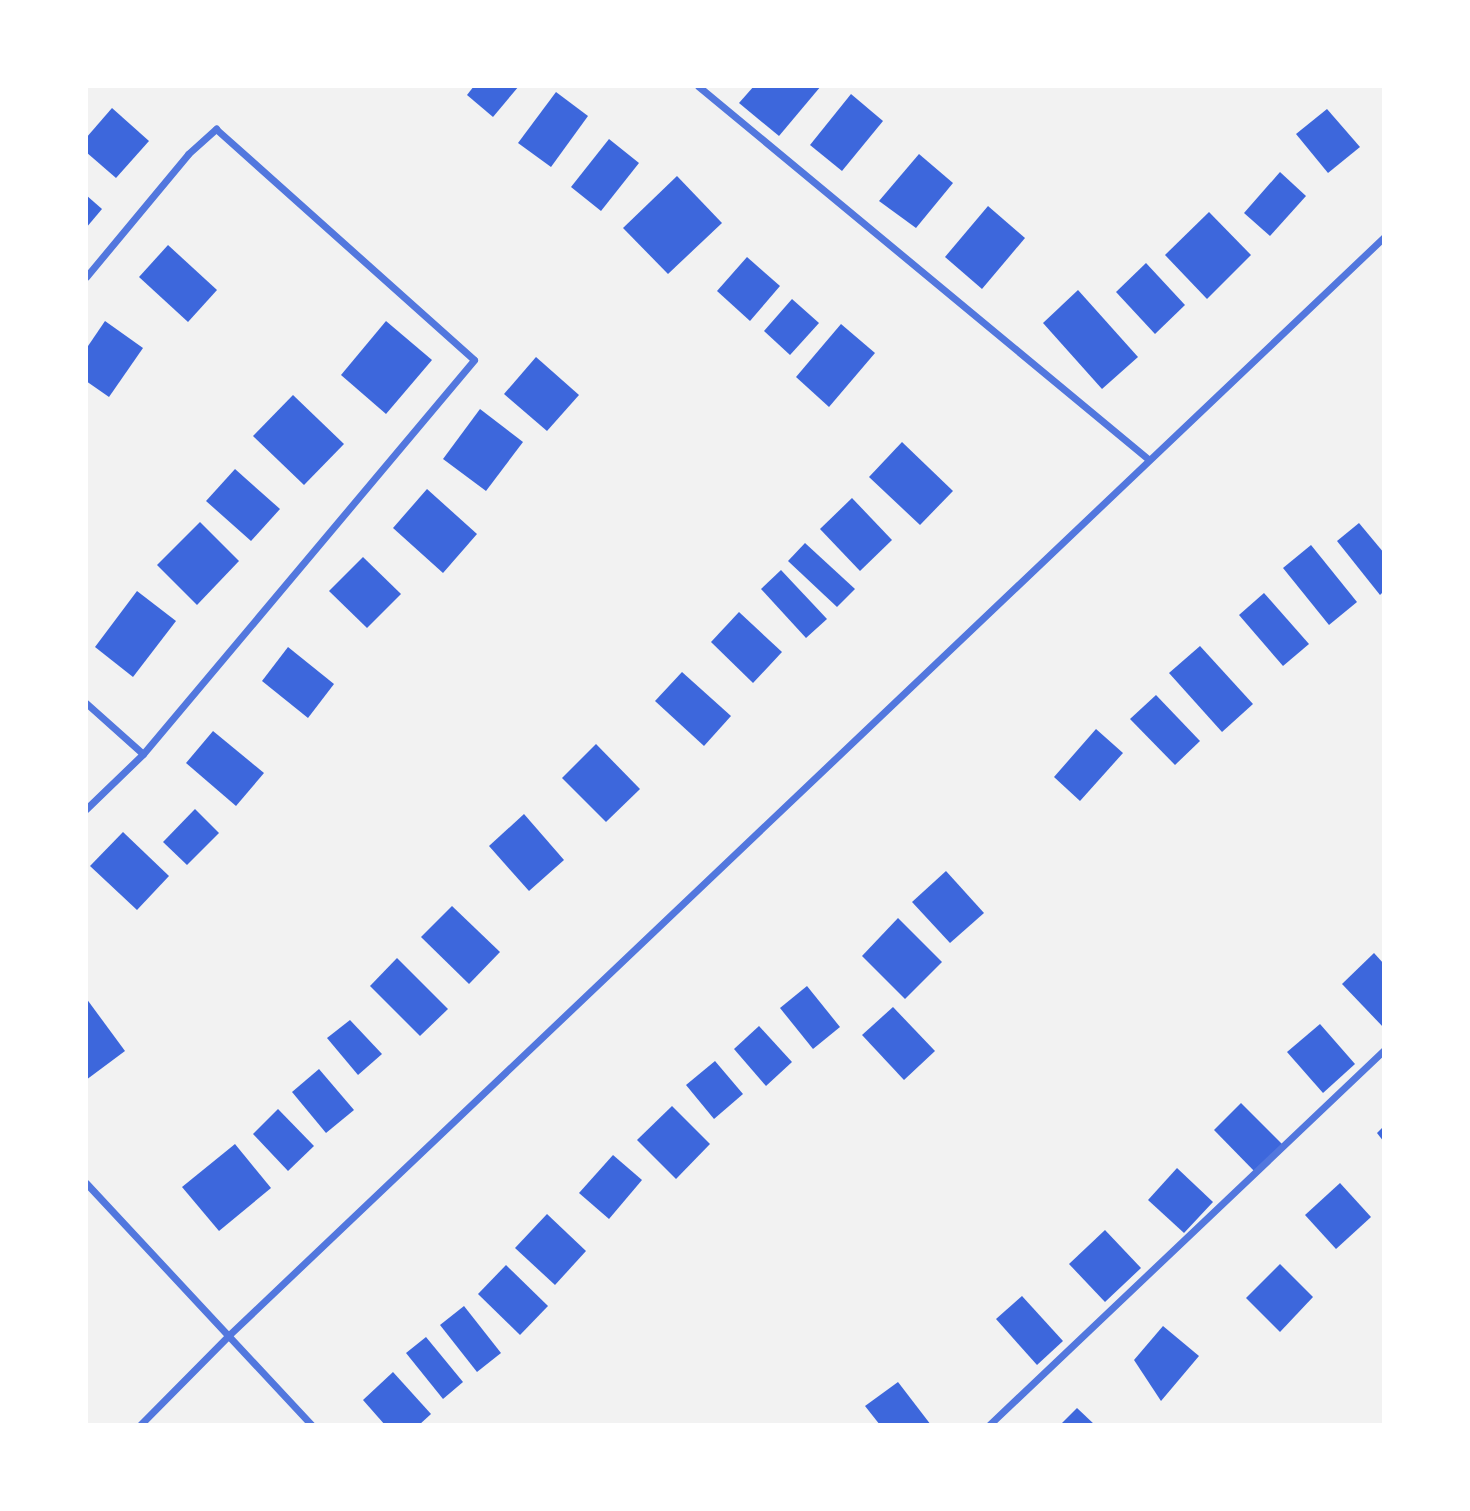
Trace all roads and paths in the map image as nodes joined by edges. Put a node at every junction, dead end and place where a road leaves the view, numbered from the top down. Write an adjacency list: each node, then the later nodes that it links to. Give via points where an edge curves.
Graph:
1 (698, 86): 4 (street)
2 (1384, 237): 4 (street)
3 (86, 277): 6 (street, via 188,154 216,129 474,360)
4 (1148, 459): 10 (street)
5 (86, 703): 6 (street)
6 (143, 754): 7 (street)
7 (86, 809)
8 (1384, 1050): 13 (street)
9 (86, 1184): 10 (street)
10 (229, 1335): 11 (street); 12 (street)
11 (140, 1425)
12 (312, 1425)
13 (989, 1425)

